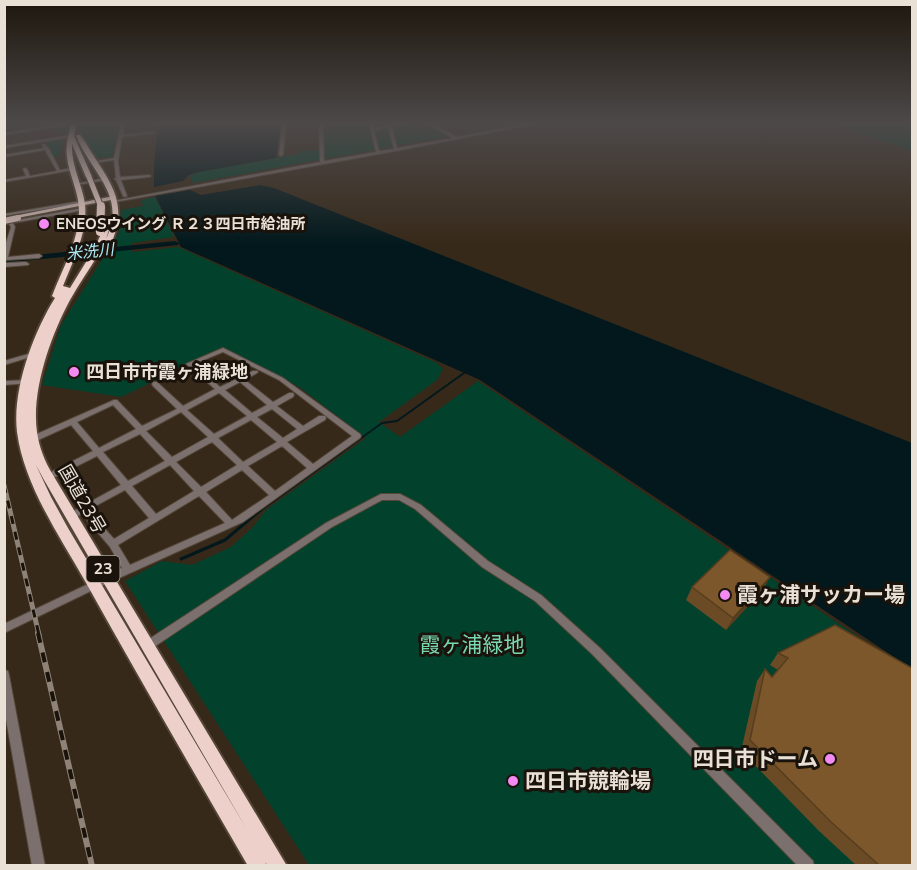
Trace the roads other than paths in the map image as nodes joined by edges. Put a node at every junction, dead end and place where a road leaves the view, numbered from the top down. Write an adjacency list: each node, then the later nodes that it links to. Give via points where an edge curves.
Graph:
1 (56, 165): 9 (street)
2 (71, 165): 8 (highway)
3 (87, 165): 21 (highway, 国道23号 / 23, bridge, via 101,205 103,231)
4 (96, 165): 12 (highway)
5 (115, 165): 13 (street)
6 (308, 165): 16 (street)
7 (25, 169): 14 (street, via 29,177)
8 (72, 169): 9 (street); 15 (highway)
9 (59, 171): 11 (street)
10 (148, 176): 13 (street)
11 (30, 177)
12 (105, 179): 15 (street); 18 (highway)
13 (116, 179): 17 (street)
14 (4, 181)
15 (77, 184): 19 (highway)
16 (151, 193): 17 (street); 18 (street)
17 (125, 196): 18 (street)
18 (114, 200): 19 (main road); 21 (highway, via 115,229)
19 (82, 206): 20 (street); 20 (street); 20 (main road, bridge); 25 (highway, via 79,232)
20 (5, 219): 23 (street, via 13,227)
21 (96, 252): 25 (highway, 国道23号 / 23); 30 (highway, 国道23号 / 23, via 66,300)
22 (39, 256): 23 (street)
23 (5, 260): 24 (street)
24 (26, 264)
25 (54, 305): 26 (highway, 国道23号 / 23)
26 (35, 354): 27 (street); 30 (highway, 国道23号 / 23)
27 (4, 363)
28 (255, 372): 29 (street)
29 (240, 380): 33 (street); 35 (street)
30 (32, 382): 31 (street); 43 (highway, 国道23号 / 23); 59 (highway, 国道23号 / 23, via 21,428 27,456)
31 (4, 383)
32 (154, 384): 36 (street)
33 (220, 390): 36 (street); 37 (street); 48 (street, via 189,364 223,350 281,379 357,436)
34 (291, 394): 35 (street)
35 (272, 405): 37 (street); 41 (street)
36 (182, 409): 40 (street); 42 (street)
37 (251, 417): 42 (street); 44 (street)
38 (322, 418): 41 (street)
39 (72, 421): 40 (street, via 114,402); 43 (street); 45 (street)
40 (141, 430): 45 (street); 46 (street)
41 (303, 430): 44 (street)
42 (213, 438): 46 (street); 47 (street)
43 (33, 439): 49 (highway, 国道23号 / 23)
44 (282, 442): 47 (street); 48 (street)
45 (98, 451): 49 (street); 50 (street)
46 (172, 461): 50 (street); 51 (street)
47 (243, 465): 51 (street); 52 (street)
48 (313, 468): 52 (street)
49 (48, 477): 53 (highway, 国道23号 / 23)
50 (128, 486): 53 (street); 54 (street)
51 (200, 491): 54 (street); 55 (street)
52 (275, 495): 55 (street)
53 (77, 513): 56 (street); 58 (highway, 国道23号 / 23)
54 (154, 518): 56 (street)
55 (231, 524): 57 (street)
56 (113, 544): 57 (street)
57 (128, 570): 58 (street)
58 (108, 579): 59 (street); 61 (highway, 国道23号 / 23)
59 (94, 585): 60 (street); 64 (highway, 国道23号 / 23)
60 (4, 629)
61 (147, 646): 65 (highway, 国道23号 / 23); 66 (street, via 346,515 381,497 400,497 418,507 485,564 538,598)
62 (4, 675): 63 (street)
63 (39, 866)
64 (258, 866)
65 (279, 866)
66 (808, 866)

